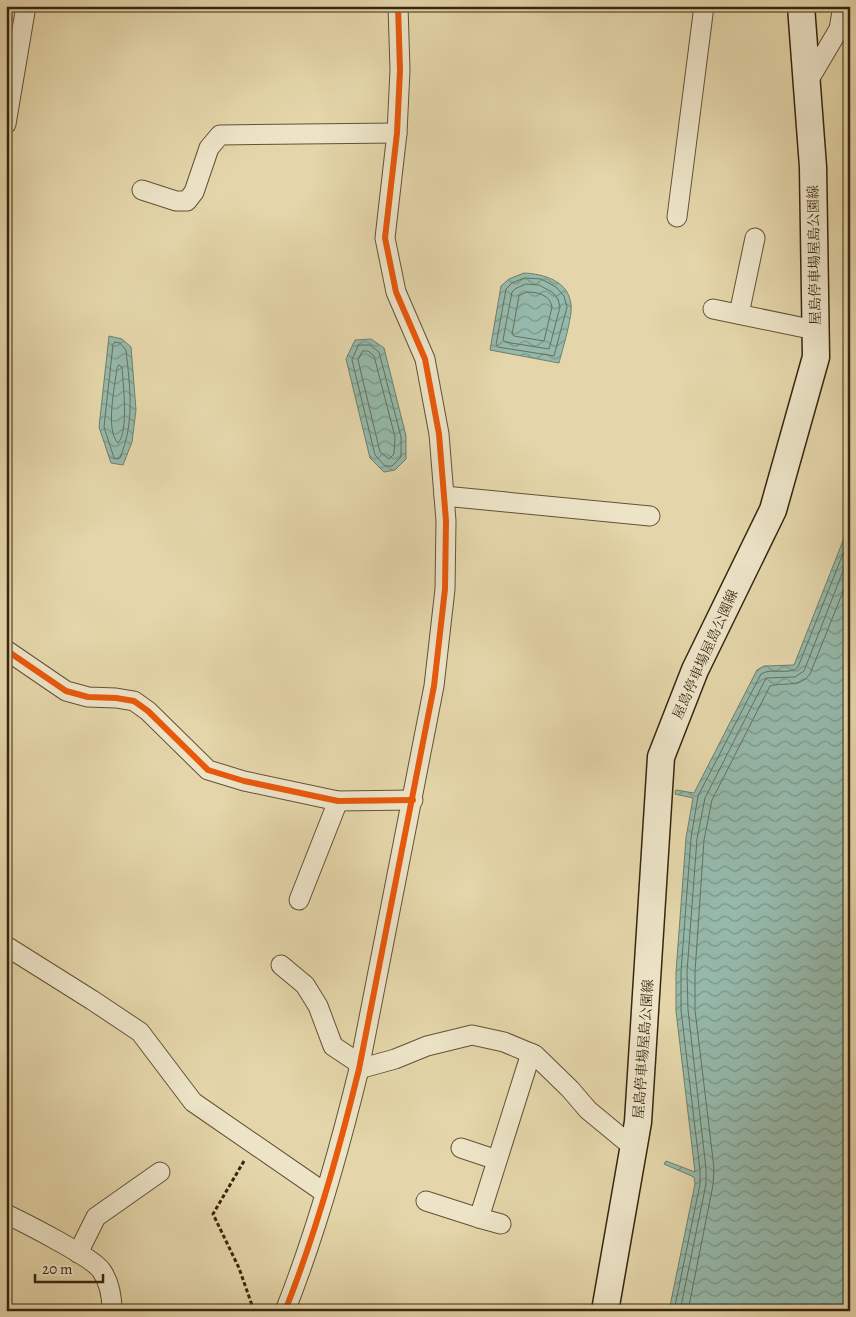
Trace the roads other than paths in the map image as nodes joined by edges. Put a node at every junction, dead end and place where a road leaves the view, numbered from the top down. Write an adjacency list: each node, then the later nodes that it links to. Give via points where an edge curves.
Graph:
1 (26, 6): 7 (street)
2 (398, 6): 8 (street, via 400,70)
3 (704, 6): 10 (street)
4 (801, 6): 6 (main road, 屋島停車場屋島公園線)
5 (843, 6): 6 (street, via 839,29)
6 (807, 83): 14 (main road, 屋島停車場屋島公園線, via 813,167)
7 (6, 124)
8 (397, 133): 9 (street, via 220,135 209,148 194,192 187,201); 15 (street, via 385,238 396,292 425,359 438,434)
9 (142, 190)
10 (677, 217)
11 (755, 238): 13 (street)
12 (712, 309): 13 (street)
13 (739, 314): 14 (street)
14 (815, 330): 26 (main road, 屋島停車場屋島公園線, via 816,357 773,510 695,670 661,757)
15 (444, 496): 16 (street); 19 (street, via 445,589 434,686)
16 (650, 516)
17 (6, 650): 18 (street, via 66,691 88,697 134,701 208,770 244,781)
18 (338, 800): 19 (street); 20 (street)
19 (413, 800): 24 (street)
20 (298, 900)
21 (6, 946): 29 (street, via 140,1032 193,1102)
22 (281, 965): 24 (street, via 306,986 318,1006 333,1046)
23 (530, 1053): 24 (street, via 504,1042 472,1035); 26 (street, via 588,1110); 27 (street)
24 (359, 1067): 29 (street)
25 (461, 1148): 27 (street)
26 (634, 1148): 37 (main road, 屋島停車場屋島公園線)
27 (497, 1160): 32 (street)
28 (160, 1172): 34 (street, via 96,1217)
29 (325, 1193): 36 (street, via 305,1261)
30 (426, 1201): 32 (street)
31 (6, 1214): 34 (street)
32 (479, 1218): 33 (street)
33 (501, 1224)
34 (78, 1253): 35 (street, via 100,1268 108,1285)
35 (112, 1311)
36 (285, 1311)
37 (605, 1311)

